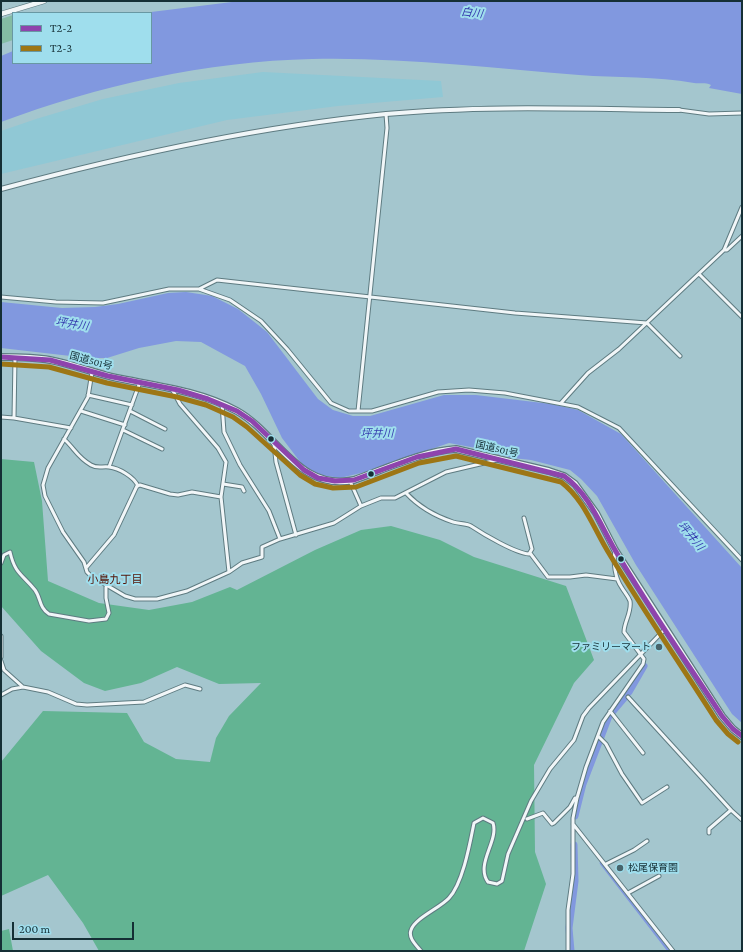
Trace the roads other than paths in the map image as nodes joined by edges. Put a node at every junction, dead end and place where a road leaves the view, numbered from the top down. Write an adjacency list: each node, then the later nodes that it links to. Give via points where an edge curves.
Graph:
1 (44, 1): 2 (main road)
2 (1, 14)
3 (679, 110): 4 (street, via 709,114); 5 (street, via 533,108)
4 (742, 113)
5 (386, 114): 6 (street, via 277,128 174,147 88,165); 12 (street, via 387,128)
6 (1, 189)
7 (742, 207): 9 (street)
8 (742, 236): 9 (street)
9 (724, 250): 10 (street)
10 (699, 274): 14 (street); 15 (street)
11 (199, 289): 12 (street, via 217,280); 13 (street, via 169,289 103,303); 28 (street, via 230,300 261,321 330,402 349,411)
12 (369, 295): 15 (street, via 515,313); 28 (street)
13 (1, 297)
14 (742, 317)
15 (647, 323): 16 (street); 23 (street, via 588,373)
16 (680, 356)
17 (1, 357): 18 (highway, 国道501号)
18 (15, 357): 19 (highway, 国道501号, via 49,360); 30 (street)
19 (92, 372): 20 (highway, 国道501号); 22 (street)
20 (140, 382): 21 (highway, 国道501号); 25 (street)
21 (172, 389): 24 (highway, 国道501号); 41 (street, via 180,404 204,430 224,458 226,462)
22 (88, 395): 25 (street); 27 (street)
23 (561, 403): 28 (street, via 506,393 447,390 389,407); 53 (street, via 578,407 619,428)
24 (222, 404): 36 (highway, 国道501号, via 248,419); 49 (street, via 224,432 240,465 270,511)
25 (132, 405): 26 (street)
26 (130, 410): 31 (street); 33 (street)
27 (80, 411): 31 (street); 32 (street)
28 (358, 411)
29 (1, 417): 30 (street)
30 (14, 418): 32 (street)
31 (125, 425): 34 (street)
32 (71, 428): 35 (street)
33 (165, 429)
34 (123, 430): 37 (street); 39 (street)
35 (64, 439): 39 (street, via 78,456 93,466); 56 (street, via 48,468 43,485 45,496 63,532)
36 (274, 442): 40 (highway, 国道501号, via 309,474 334,482); 48 (street, via 276,462)
37 (162, 449)
38 (498, 459): 40 (highway, 国道501号, via 456,449 445,450); 44 (street, via 446,472); 50 (highway, 国道501号, via 549,471 564,476 575,484 596,512)
39 (109, 467): 42 (street, via 126,474 136,481)
40 (350, 481): 46 (street)
41 (223, 484): 43 (street, via 242,487); 45 (street)
42 (138, 486): 45 (street, via 170,494 192,492); 56 (street, via 114,535)
43 (244, 490)
44 (406, 493): 46 (street, via 395,498 381,498); 52 (street, via 430,512 455,523 470,525 479,533 526,554)
45 (221, 497): 57 (street)
46 (361, 506): 48 (street, via 334,523)
47 (524, 518): 52 (street, via 532,549)
48 (296, 535): 49 (street)
49 (280, 539): 57 (street, via 262,548 262,557 242,563)
50 (615, 550): 58 (street, via 614,560); 60 (highway, 国道501号)
51 (742, 552): 53 (street)
52 (530, 553): 58 (street, via 548,577 586,575)
53 (738, 556): 54 (street)
54 (742, 560)
55 (1, 563): 59 (street, via 4,555 10,552 13,566 35,591 44,610 49,614 89,621 106,619 109,613)
56 (86, 568): 59 (street, via 91,576)
57 (228, 572): 59 (street, via 187,591 157,599 135,599)
58 (618, 579): 62 (street, via 628,596 630,606 624,632)
59 (106, 587)
60 (666, 628): 62 (street); 70 (highway, 国道501号, via 722,716 733,730)
61 (1, 636): 63 (street)
62 (641, 653): 69 (street, via 643,664); 84 (street, via 589,708 583,716 574,740 550,769 530,801 508,854 502,881 497,884 488,882 484,874 495,829 493,823 483,818 474,823 468,854 454,891 411,929 410,936)
63 (1, 657)
64 (1, 661): 65 (street, via 4,670)
65 (24, 687): 66 (street, via 86,705 144,702 185,685); 67 (street, via 12,689)
66 (200, 689)
67 (1, 695)
68 (628, 696): 75 (street)
69 (612, 712): 71 (street); 72 (street)
70 (742, 736)
71 (600, 737): 73 (street, via 642,803); 74 (street, via 586,768)
72 (643, 753)
73 (667, 787)
74 (577, 798): 76 (street, via 574,798 570,807 552,824 543,813); 78 (street)
75 (731, 810): 77 (street); 79 (street, via 709,829)
76 (527, 819)
77 (742, 820)
78 (573, 824): 81 (street); 85 (street)
79 (709, 833)
80 (647, 841): 81 (street)
81 (606, 864): 83 (street)
82 (659, 876): 83 (street)
83 (628, 893): 86 (street)
84 (420, 951)
85 (568, 951)
86 (673, 951)

